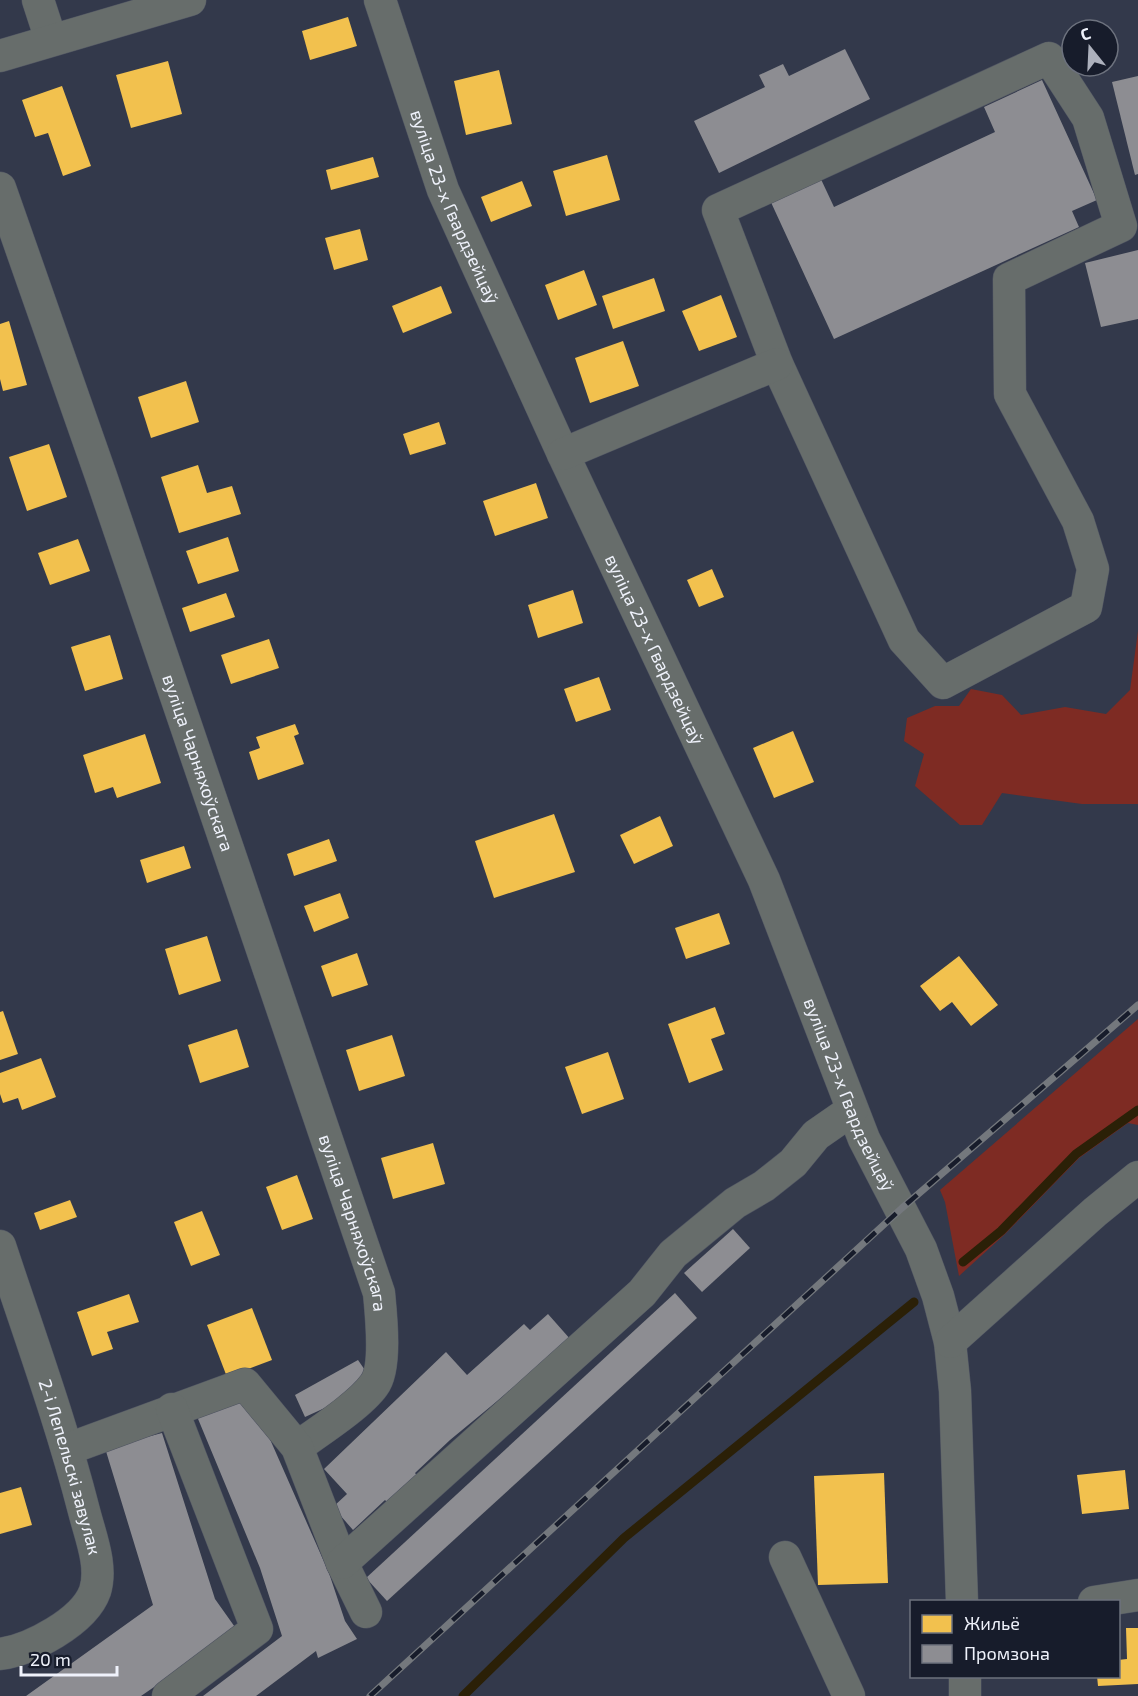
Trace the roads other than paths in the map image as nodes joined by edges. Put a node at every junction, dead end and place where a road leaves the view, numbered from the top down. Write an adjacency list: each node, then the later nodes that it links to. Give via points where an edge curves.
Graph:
1 (38, 0): 4 (street)
2 (190, 0): 4 (street)
3 (380, 0): 8 (street, вуліца 23-х Гвардзейцаў, via 443,190)
4 (51, 40): 5 (street)
5 (0, 56)
6 (0, 188): 14 (street, вуліца Чарняхоўскага, via 379,1293 384,1338 376,1384)
7 (777, 364): 7 (street, via 904,640 943,683 1086,606 1093,569 1078,521 1010,394 1009,279 1121,226 1088,118 1049,58 718,210); 8 (street)
8 (563, 454): 9 (street, вуліца 23-х Гвардзейцаў, via 764,880)
9 (852, 1110): 12 (street, вуліца 23-х Гвардзейцаў, via 876,1166 921,1249); 17 (street, via 816,1135 793,1163 765,1186 735,1203 673,1254 642,1293)
10 (1138, 1177): 12 (street)
11 (2, 1259): 15 (street, 2-і Лепельскі завулак)
12 (950, 1342): 19 (street, вуліца 23-х Гвардзейцаў)
13 (172, 1409): 14 (street, via 245,1384); 15 (street); 24 (street, via 257,1629)
14 (297, 1447): 17 (street)
15 (68, 1449): 22 (street, 2-і Лепельскі завулак, via 97,1562 95,1591 73,1623)
16 (785, 1557): 25 (street)
17 (342, 1563): 21 (street)
18 (1138, 1595): 20 (street)
19 (962, 1600)
20 (1107, 1600)
21 (366, 1612)
22 (4, 1657)
23 (965, 1678): 26 (street)
24 (168, 1696)
25 (849, 1696)
26 (965, 1696)

